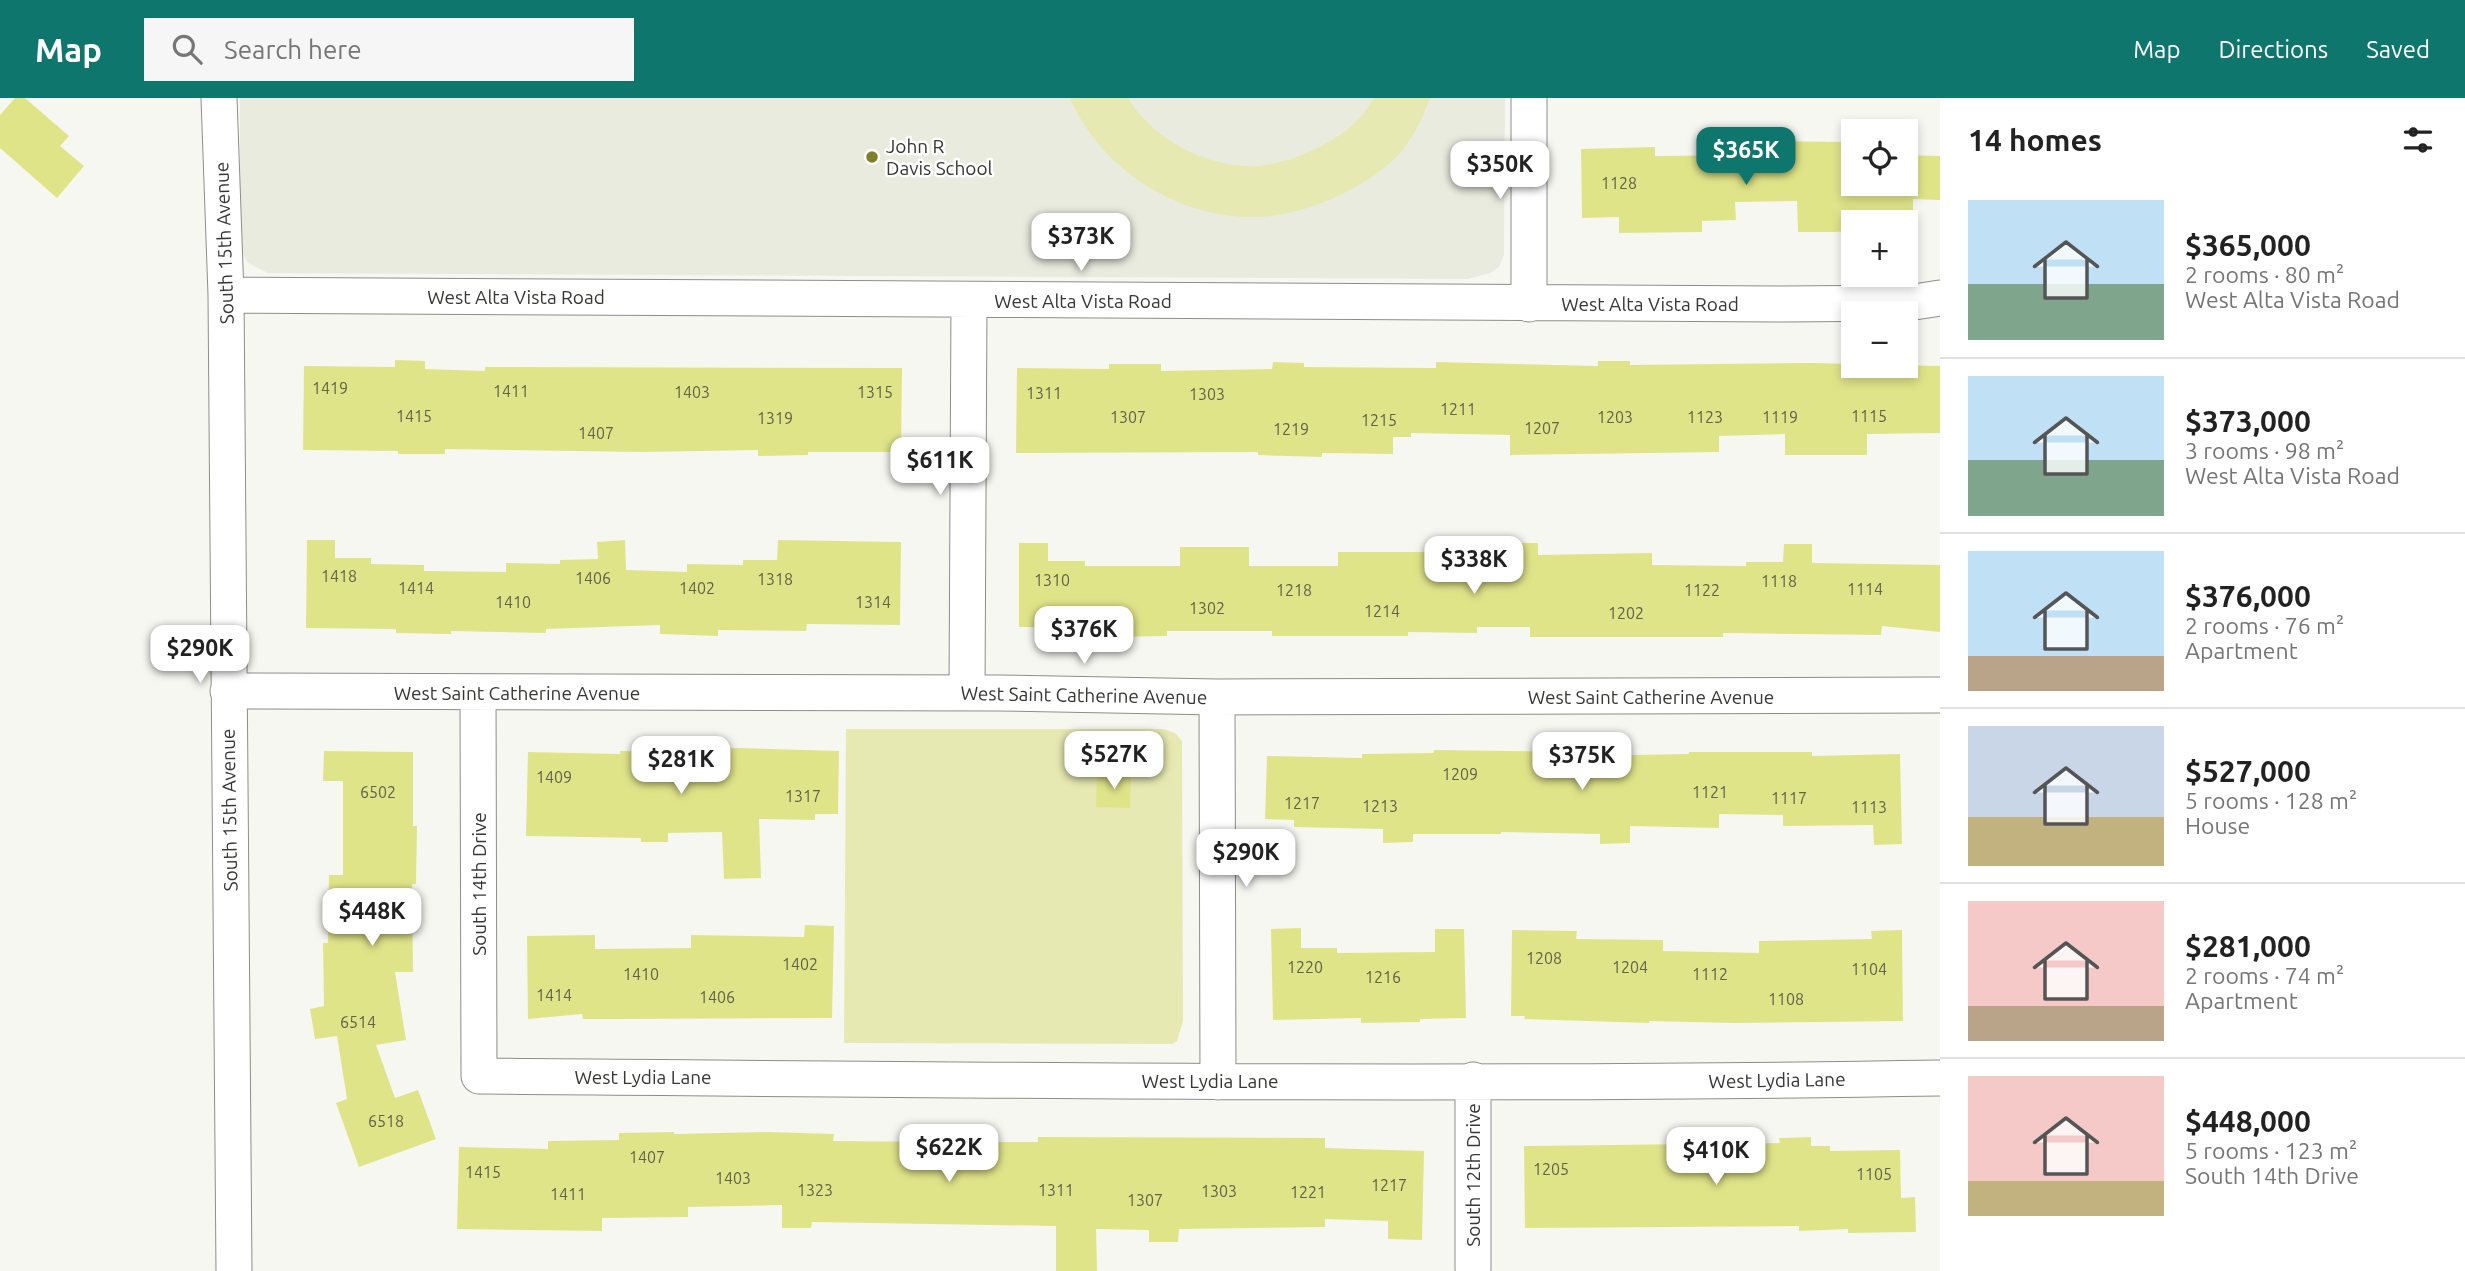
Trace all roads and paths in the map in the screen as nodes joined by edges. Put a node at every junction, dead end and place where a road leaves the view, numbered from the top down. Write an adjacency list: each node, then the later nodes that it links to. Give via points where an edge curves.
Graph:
1 (219, 98): 3 (street, South 15th Avenue)
2 (1528, 98): 6 (street)
3 (226, 295): 5 (street, West Alta Vista Road); 7 (street, South 15th Avenue)
4 (1940, 298): 6 (street, West Alta Vista Road, via 1908,303)
5 (969, 300): 6 (street, West Alta Vista Road); 9 (street)
6 (1528, 304)
7 (228, 691): 8 (street, West Saint Catherine Avenue); 17 (street, South 15th Avenue)
8 (478, 692): 9 (street, West Saint Catherine Avenue); 12 (street, South 14th Drive)
9 (967, 693): 11 (street, West Saint Catherine Avenue)
10 (1940, 695): 11 (street, West Saint Catherine Avenue)
11 (1217, 696): 15 (street)
12 (479, 1076): 15 (street, West Lydia Lane)
13 (1940, 1078): 14 (street, West Lydia Lane)
14 (1473, 1080): 15 (street, West Lydia Lane); 16 (street, South 12th Drive)
15 (1218, 1082)
16 (1473, 1269)
17 (234, 1271)

